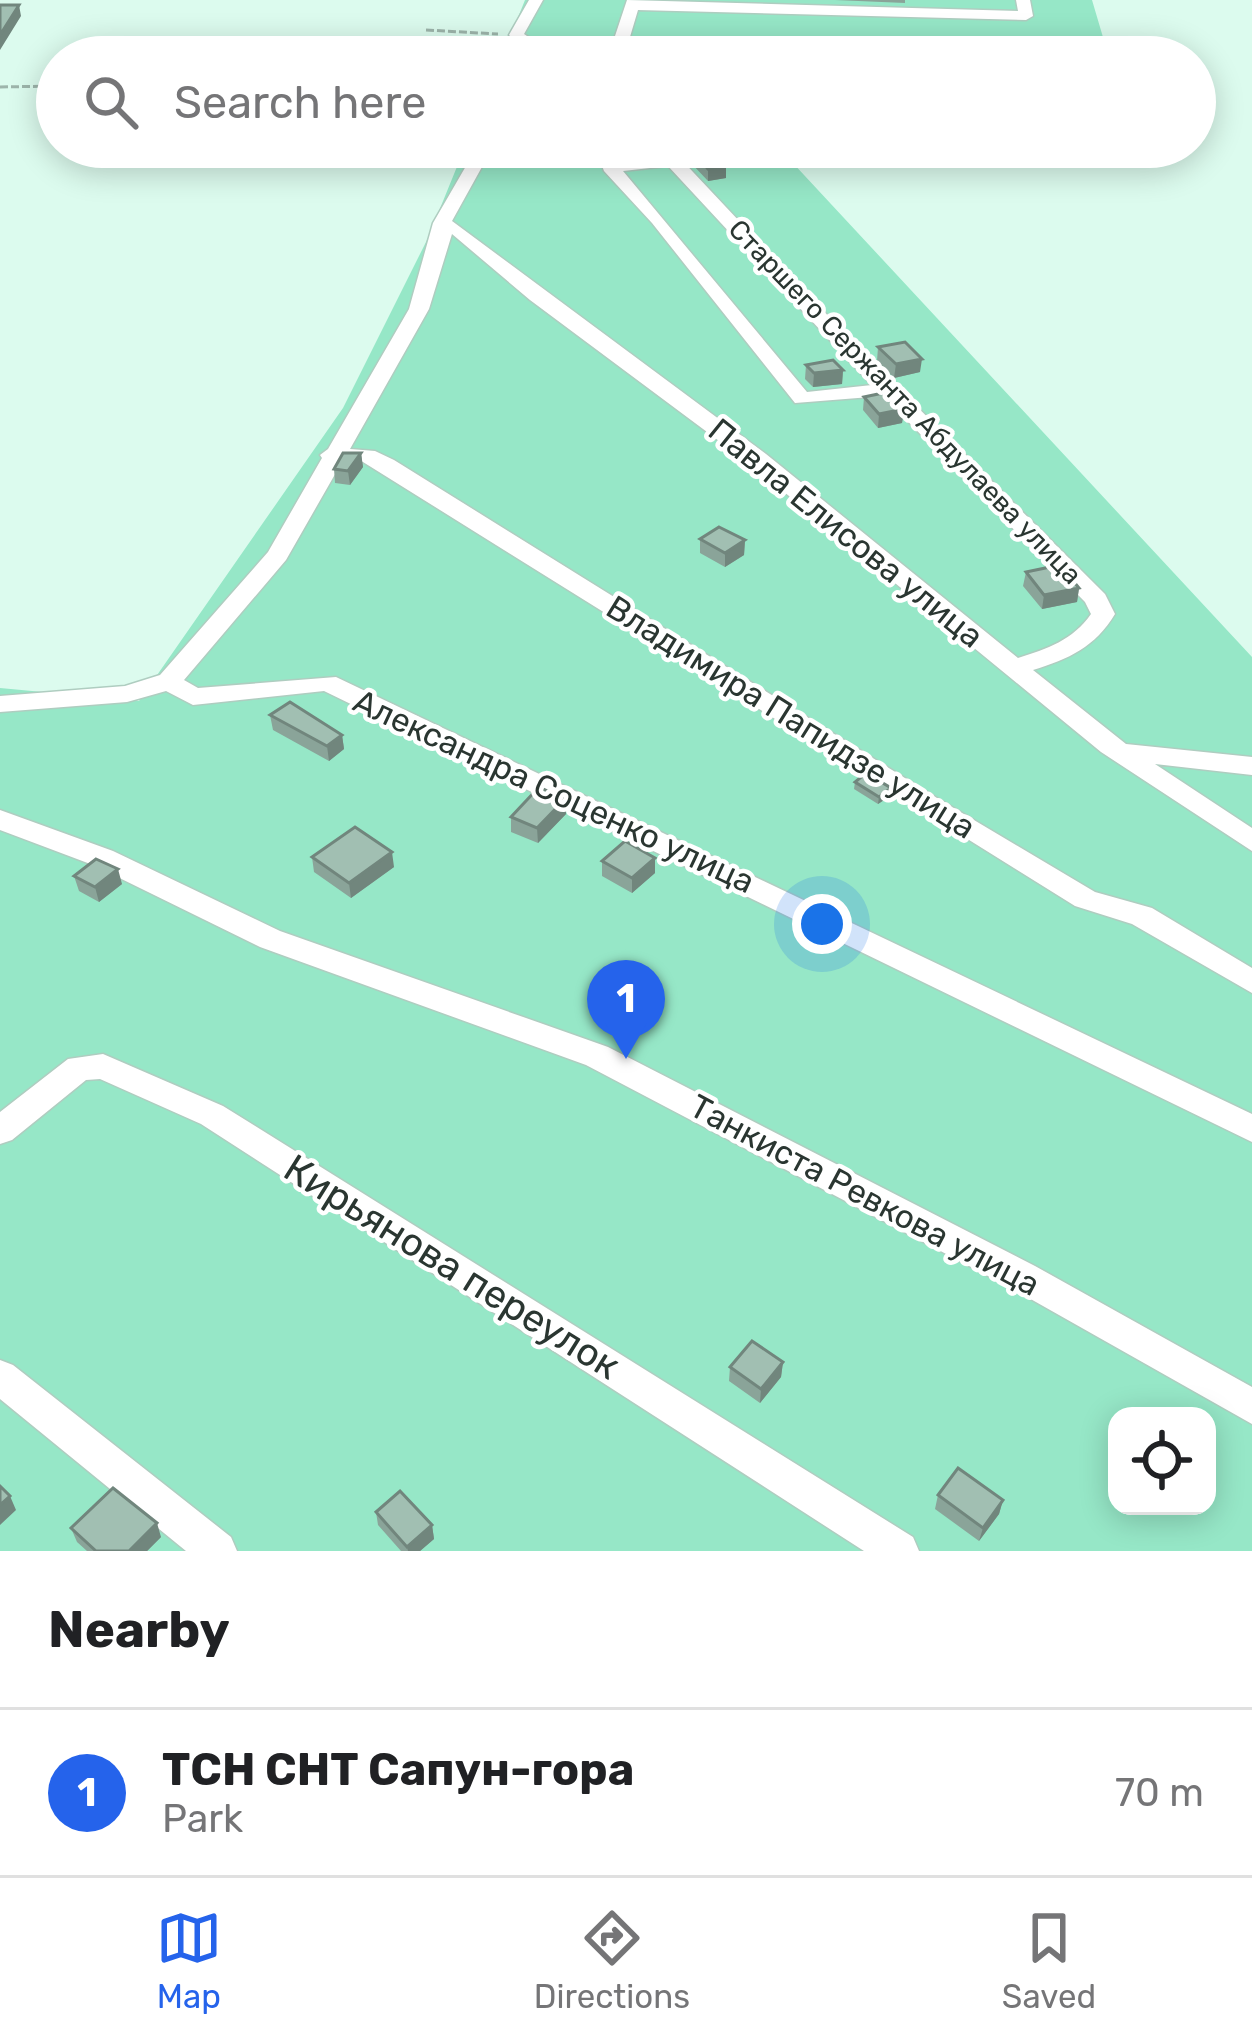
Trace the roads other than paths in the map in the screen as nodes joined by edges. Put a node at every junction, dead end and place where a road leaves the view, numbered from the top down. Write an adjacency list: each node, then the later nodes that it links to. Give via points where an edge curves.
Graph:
1 (532, 1): 4 (lane)
2 (633, 3): 3 (lane); 5 (lane)
3 (1024, 8)
4 (518, 36)
5 (623, 36)
6 (475, 168): 9 (lane)
7 (615, 168): 10 (lane, via 802,399)
8 (680, 168): 10 (lane, Старшего Сержанта Абдулаева улица)
9 (442, 223): 11 (lane, via 419,310); 12 (lane, Павла Елисова улица, via 758,459)
10 (889, 389): 12 (lane, Старшего Сержанта Абдулаева улица, via 1103,614 1075,645)
11 (332, 455): 13 (lane, via 278,555); 19 (lane, Владимира Папидзе улица, via 386,465 1085,899 1142,916)
12 (1014, 667): 15 (lane, Павла Елисова улица)
13 (169, 681): 14 (lane, via 127,694); 20 (lane, Александра Соценко улица, via 193,697 327,683)
14 (0, 704)
15 (1110, 746): 16 (lane); 18 (lane, Павла Елисова улица)
16 (1252, 766)
17 (0, 820): 23 (lane, Танкиста Ревкова улица, via 103,858 270,939 597,1056)
18 (1252, 841)
19 (1252, 982)
20 (1252, 1129)
21 (0, 1131): 25 (lane, Кирьянова переулок, via 79,1068 103,1066 212,1115)
22 (0, 1377): 24 (lane)
23 (1252, 1407)
24 (218, 1551)
25 (899, 1551)

